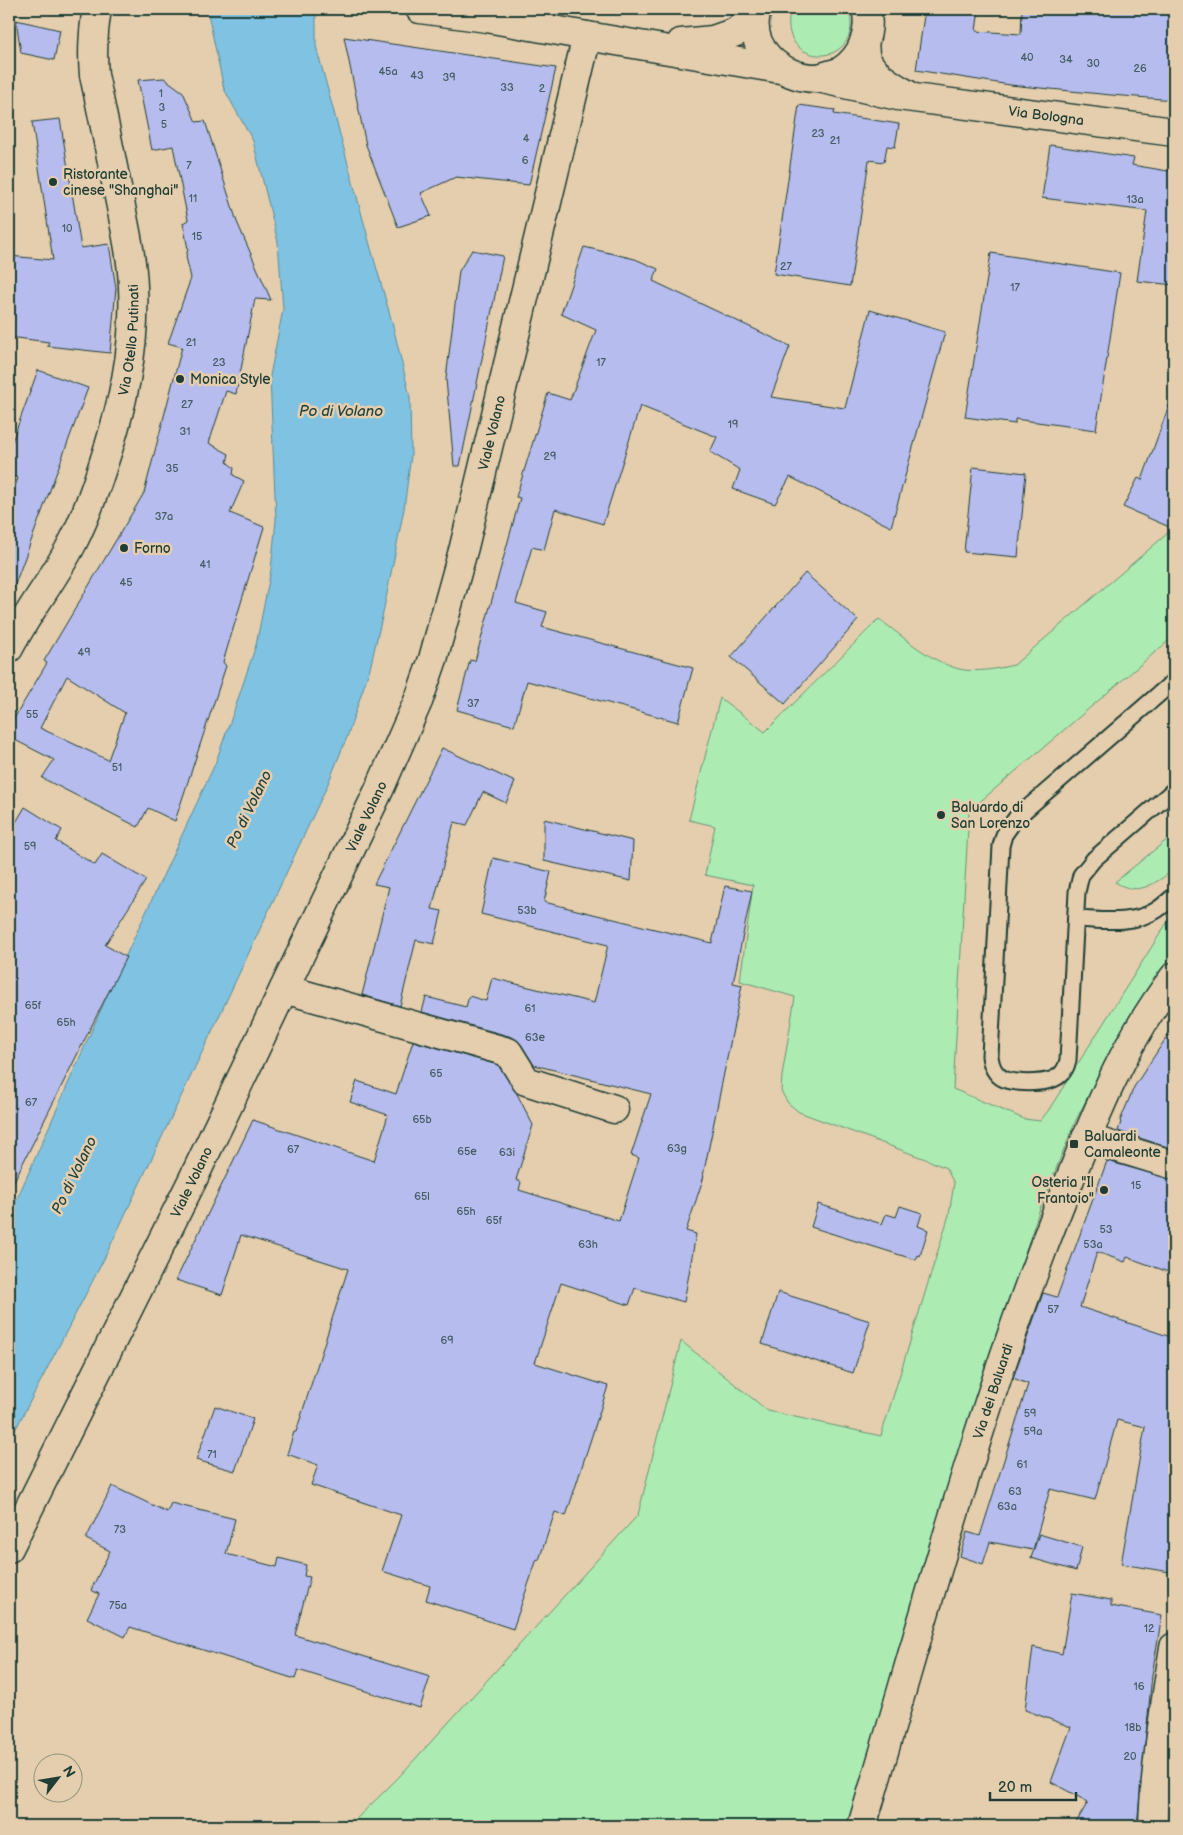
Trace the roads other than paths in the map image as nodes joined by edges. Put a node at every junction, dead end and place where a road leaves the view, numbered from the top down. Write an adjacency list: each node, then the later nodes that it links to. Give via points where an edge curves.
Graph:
1 (97, 9): 13 (street, Via Otello Putinati, via 92,40 94,75 127,236 133,285 134,324 129,368 121,408 93,496 56,572)
2 (420, 9): 5 (street, Via Bologna)
3 (866, 9): 8 (street, Via Bologna, via 868,30)
4 (756, 12): 7 (street, Via Bologna, via 736,32 713,40); 9 (street, Via Bologna, via 756,32 762,49)
5 (479, 13): 6 (street, Via Bologna)
6 (587, 36): 7 (street, Via Bologna); 19 (street, Viale Volano, via 464,547 433,659 399,747)
7 (627, 42): 9 (street, Via Bologna)
8 (864, 42): 10 (street, Via Bologna, via 854,59 840,71); 11 (street, Via Bologna, via 865,57 874,70 893,86)
9 (780, 69): 10 (street, Via Bologna, via 790,74)
10 (818, 78): 11 (street, Via Bologna)
11 (917, 99): 12 (street, Via Bologna)
12 (1174, 132)
13 (9, 648)
14 (1174, 681): 17 (lane, via 1016,818 1004,835 990,1056 991,1065 1003,1079 1042,1083 1061,1075 1065,1068)
15 (1174, 790): 17 (lane, via 1087,867 1079,884)
16 (1174, 896): 17 (lane, via 1139,918)
17 (1076, 919)
18 (1174, 977): 21 (street, Via dei Baluardi, via 1135,1037)
19 (284, 989): 20 (street, via 508,1052 526,1081); 23 (street, Viale Volano, via 134,1300)
20 (614, 1109)
21 (1086, 1138): 22 (street); 26 (street, Via dei Baluardi, via 993,1386)
22 (1174, 1165)
23 (9, 1548)
24 (1174, 1647): 25 (street, via 1162,1730)
25 (1164, 1791): 27 (street)
26 (862, 1826)
27 (1153, 1826)

